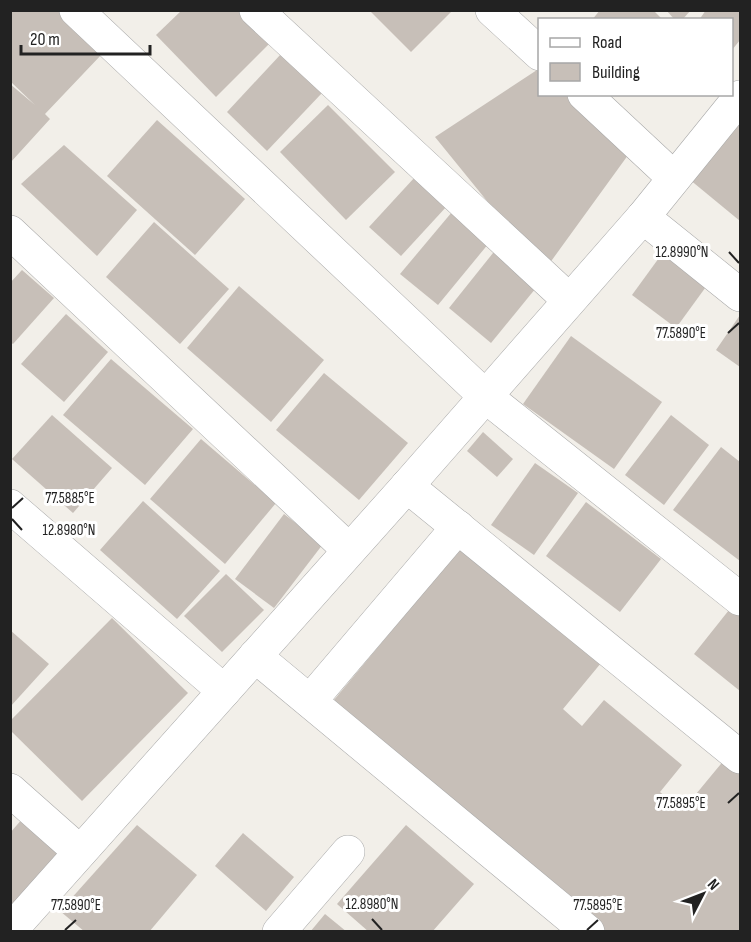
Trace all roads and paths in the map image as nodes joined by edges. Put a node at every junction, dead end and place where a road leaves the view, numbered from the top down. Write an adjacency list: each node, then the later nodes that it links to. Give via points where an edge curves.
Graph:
1 (76, 10): 12 (street)
2 (256, 10): 11 (street)
3 (492, 10): 4 (street)
4 (538, 52)
5 (586, 96): 7 (street)
6 (741, 97): 7 (street)
7 (674, 178): 8 (street)
8 (643, 217): 10 (street); 11 (street)
9 (10, 232): 16 (street)
10 (741, 295)
11 (569, 300): 12 (street)
12 (485, 396): 13 (street); 17 (street)
13 (407, 486): 15 (street); 16 (street)
14 (10, 506): 19 (street)
15 (458, 527): 20 (street); 21 (street)
16 (349, 550): 18 (street)
17 (741, 599)
18 (255, 656): 19 (street); 20 (street)
19 (224, 691): 23 (street)
20 (310, 701): 27 (street)
21 (741, 757)
22 (10, 790): 23 (street)
23 (80, 852): 25 (street)
24 (348, 852): 26 (street)
25 (10, 931)
26 (279, 932)
27 (588, 932)

